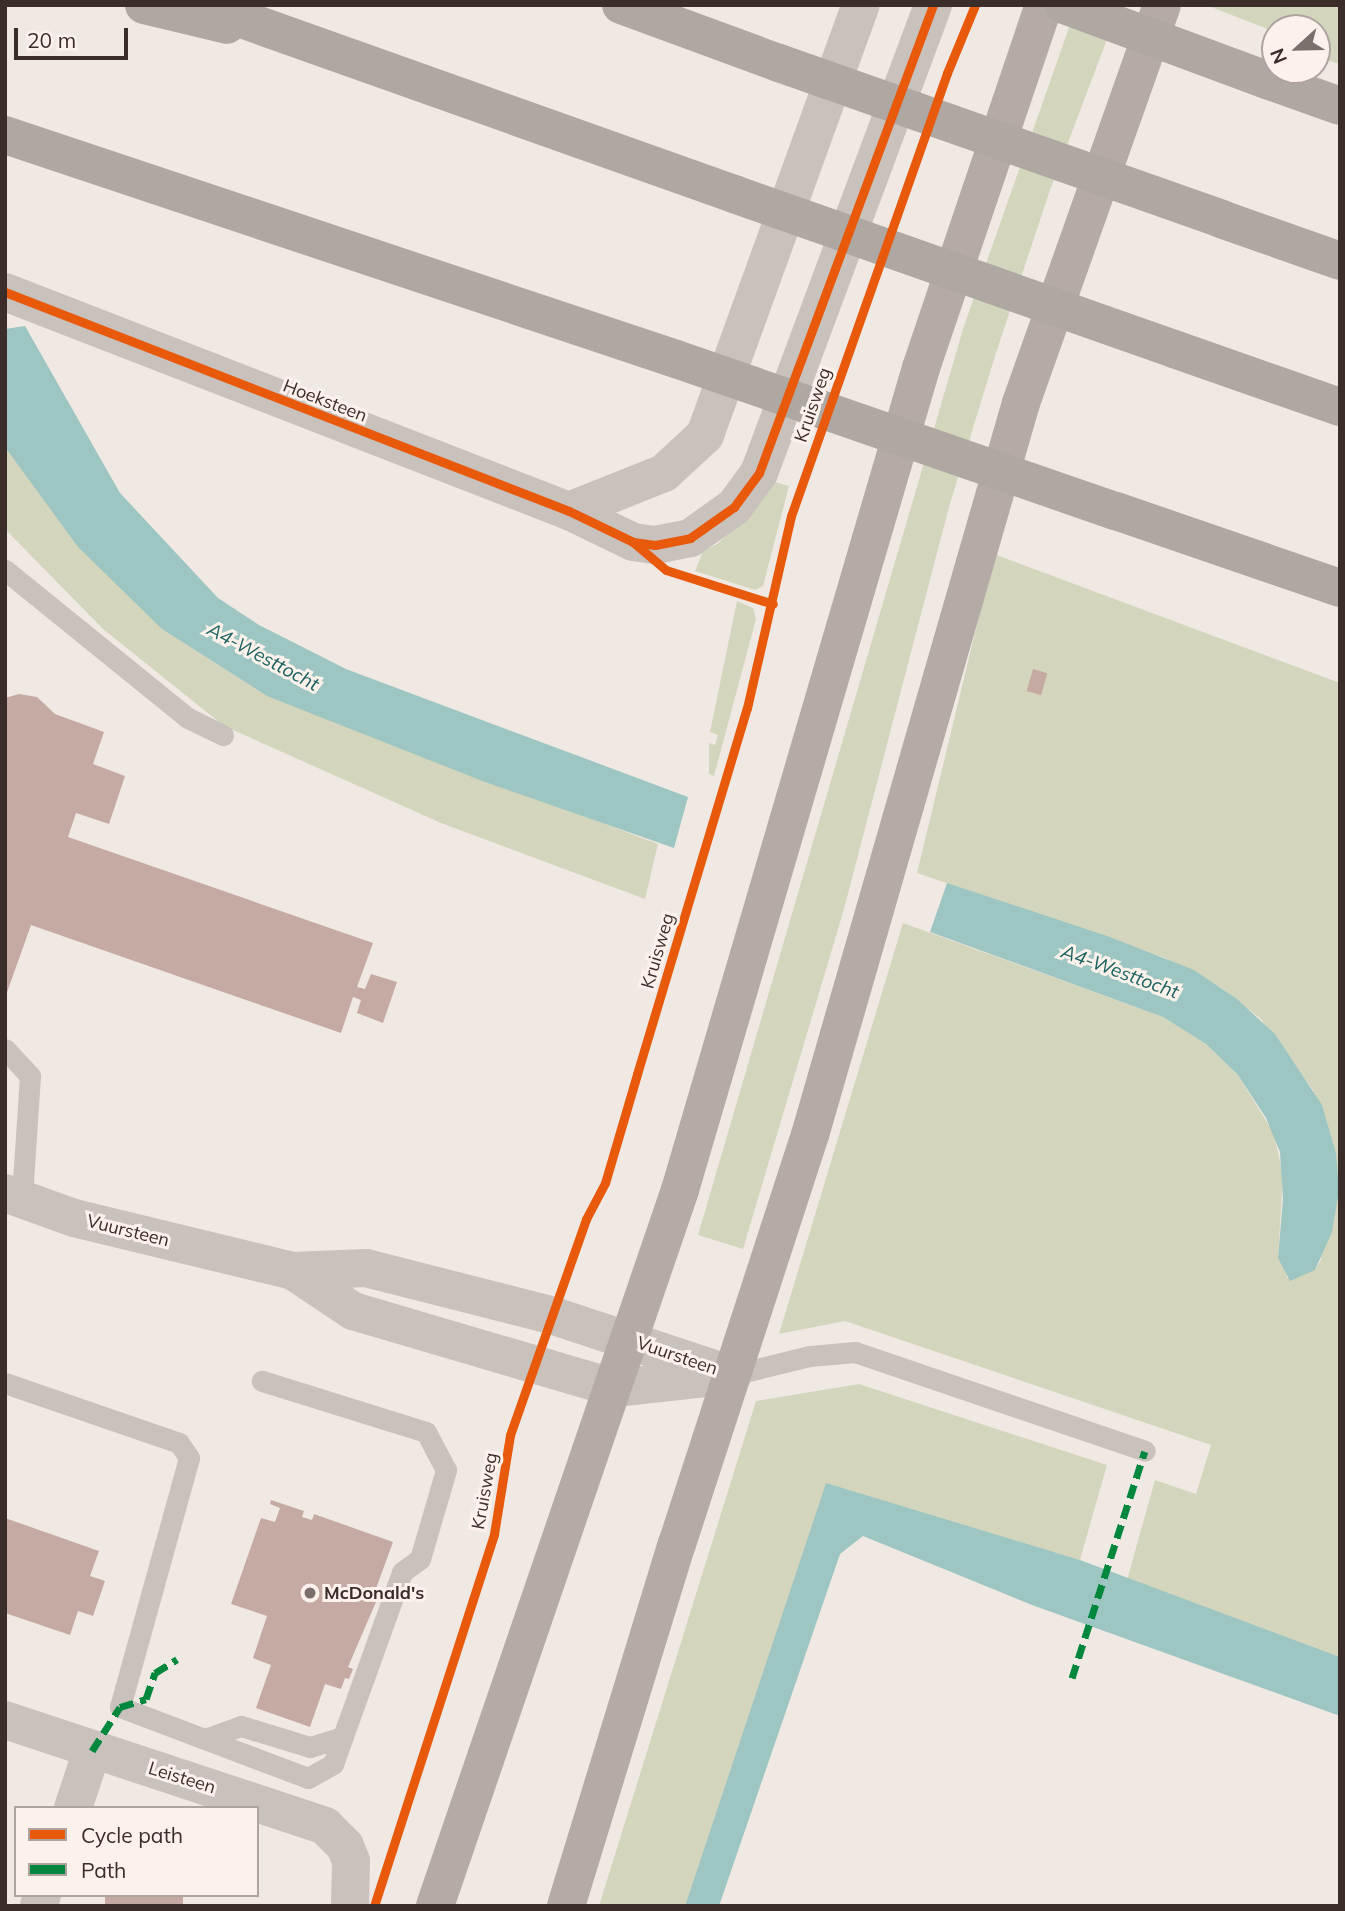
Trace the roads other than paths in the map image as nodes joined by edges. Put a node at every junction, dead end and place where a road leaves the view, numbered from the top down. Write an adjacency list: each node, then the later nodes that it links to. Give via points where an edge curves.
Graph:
1 (144, 5): 9 (highway)
2 (202, 5): 9 (highway)
3 (621, 5): 12 (highway, bridge)
4 (861, 5): 16 (street, via 718,410 705,435 664,473)
5 (933, 5): 15 (street, Kruisweg, via 759,473)
6 (1044, 5): 23 (highway, via 921,368 793,812)
7 (1064, 5): 10 (highway, bridge)
8 (1162, 5): 24 (highway, via 1021,402 810,1135)
9 (324, 49): 14 (highway, bridge)
10 (1340, 106)
11 (5, 135): 18 (highway, bridge)
12 (1340, 261)
13 (5, 292): 16 (street, Hoeksteen)
14 (1340, 407)
15 (747, 491): 16 (street, Hoeksteen, via 717,521 690,538 655,545 633,542)
16 (569, 511)
17 (5, 570): 19 (lane, via 188,718)
18 (1340, 588)
19 (223, 735)
20 (5, 1049): 21 (lane, via 30,1076)
21 (14, 1196): 22 (street, Vuursteen, via 74,1218)
22 (293, 1271): 23 (street, Vuursteen, via 366,1268); 27 (street, Vuursteen, via 353,1311)
23 (631, 1339): 24 (street, Vuursteen); 27 (highway)
24 (732, 1375): 27 (street, Vuursteen); 28 (lane, via 810,1356 855,1352); 36 (highway)
25 (262, 1381): 30 (lane, via 426,1432 446,1470 420,1559 402,1572)
26 (5, 1384): 31 (lane, via 178,1443 189,1458 120,1707)
27 (615, 1388): 35 (highway)
28 (1144, 1451)
29 (5, 1720): 32 (street, Leisteen)
30 (342, 1737): 31 (lane, via 310,1747 241,1726); 31 (lane, via 333,1764 307,1778)
31 (205, 1739)
32 (92, 1751): 33 (street); 34 (street, Leisteen, via 303,1815 337,1834 351,1861)
33 (74, 1806)
34 (350, 1906)
35 (435, 1906)
36 (566, 1906)

